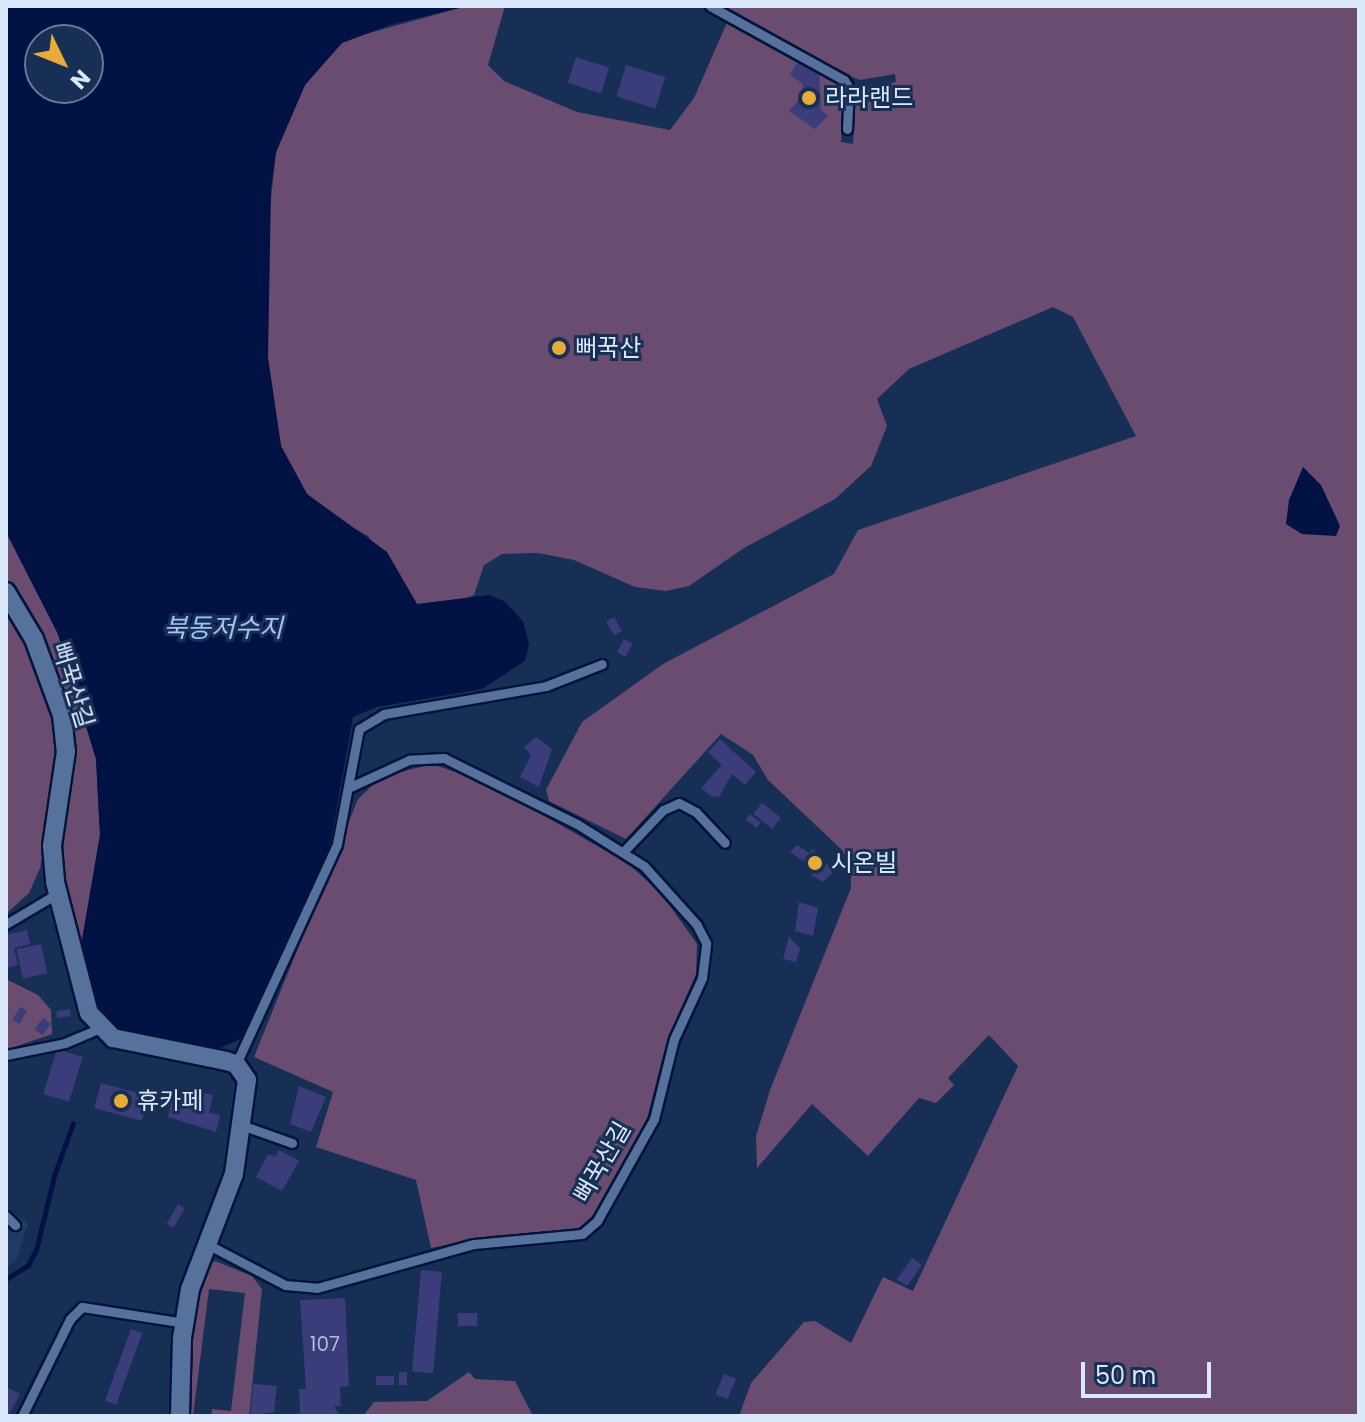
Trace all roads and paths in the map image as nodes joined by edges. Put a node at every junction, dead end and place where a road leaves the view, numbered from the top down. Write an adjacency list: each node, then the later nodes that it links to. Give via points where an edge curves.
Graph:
1 (710, 6): 2 (lane, via 844,80 849,88)
2 (847, 129)
3 (6, 592): 8 (street, 뻐꾹산길, via 34,639 62,715 64,788 52,846)
4 (602, 664): 5 (lane, via 546,686 374,717 355,737)
5 (350, 787): 7 (lane, 뻐꾹산길, via 409,760 444,758 488,776); 12 (lane, via 337,844)
6 (725, 843): 7 (lane, via 696,812 679,803 663,810)
7 (623, 852): 17 (lane, 뻐꾹산길, via 697,925 707,959 674,1039 654,1119 591,1228 573,1235 453,1249 317,1288 272,1280)
8 (58, 893): 9 (lane); 10 (street, 뻐꾹산길, via 80,993)
9 (6, 924)
10 (100, 1028): 11 (lane, via 65,1043); 12 (street, via 131,1045)
11 (6, 1055)
12 (236, 1064): 13 (street, via 247,1080)
13 (244, 1126): 14 (lane); 17 (street, via 234,1174)
14 (292, 1143)
15 (6, 1216): 16 (lane)
16 (15, 1225)
17 (205, 1243): 18 (street)
18 (185, 1323): 19 (lane, via 88,1306 75,1311); 20 (street)
19 (22, 1416)
20 (180, 1416)

